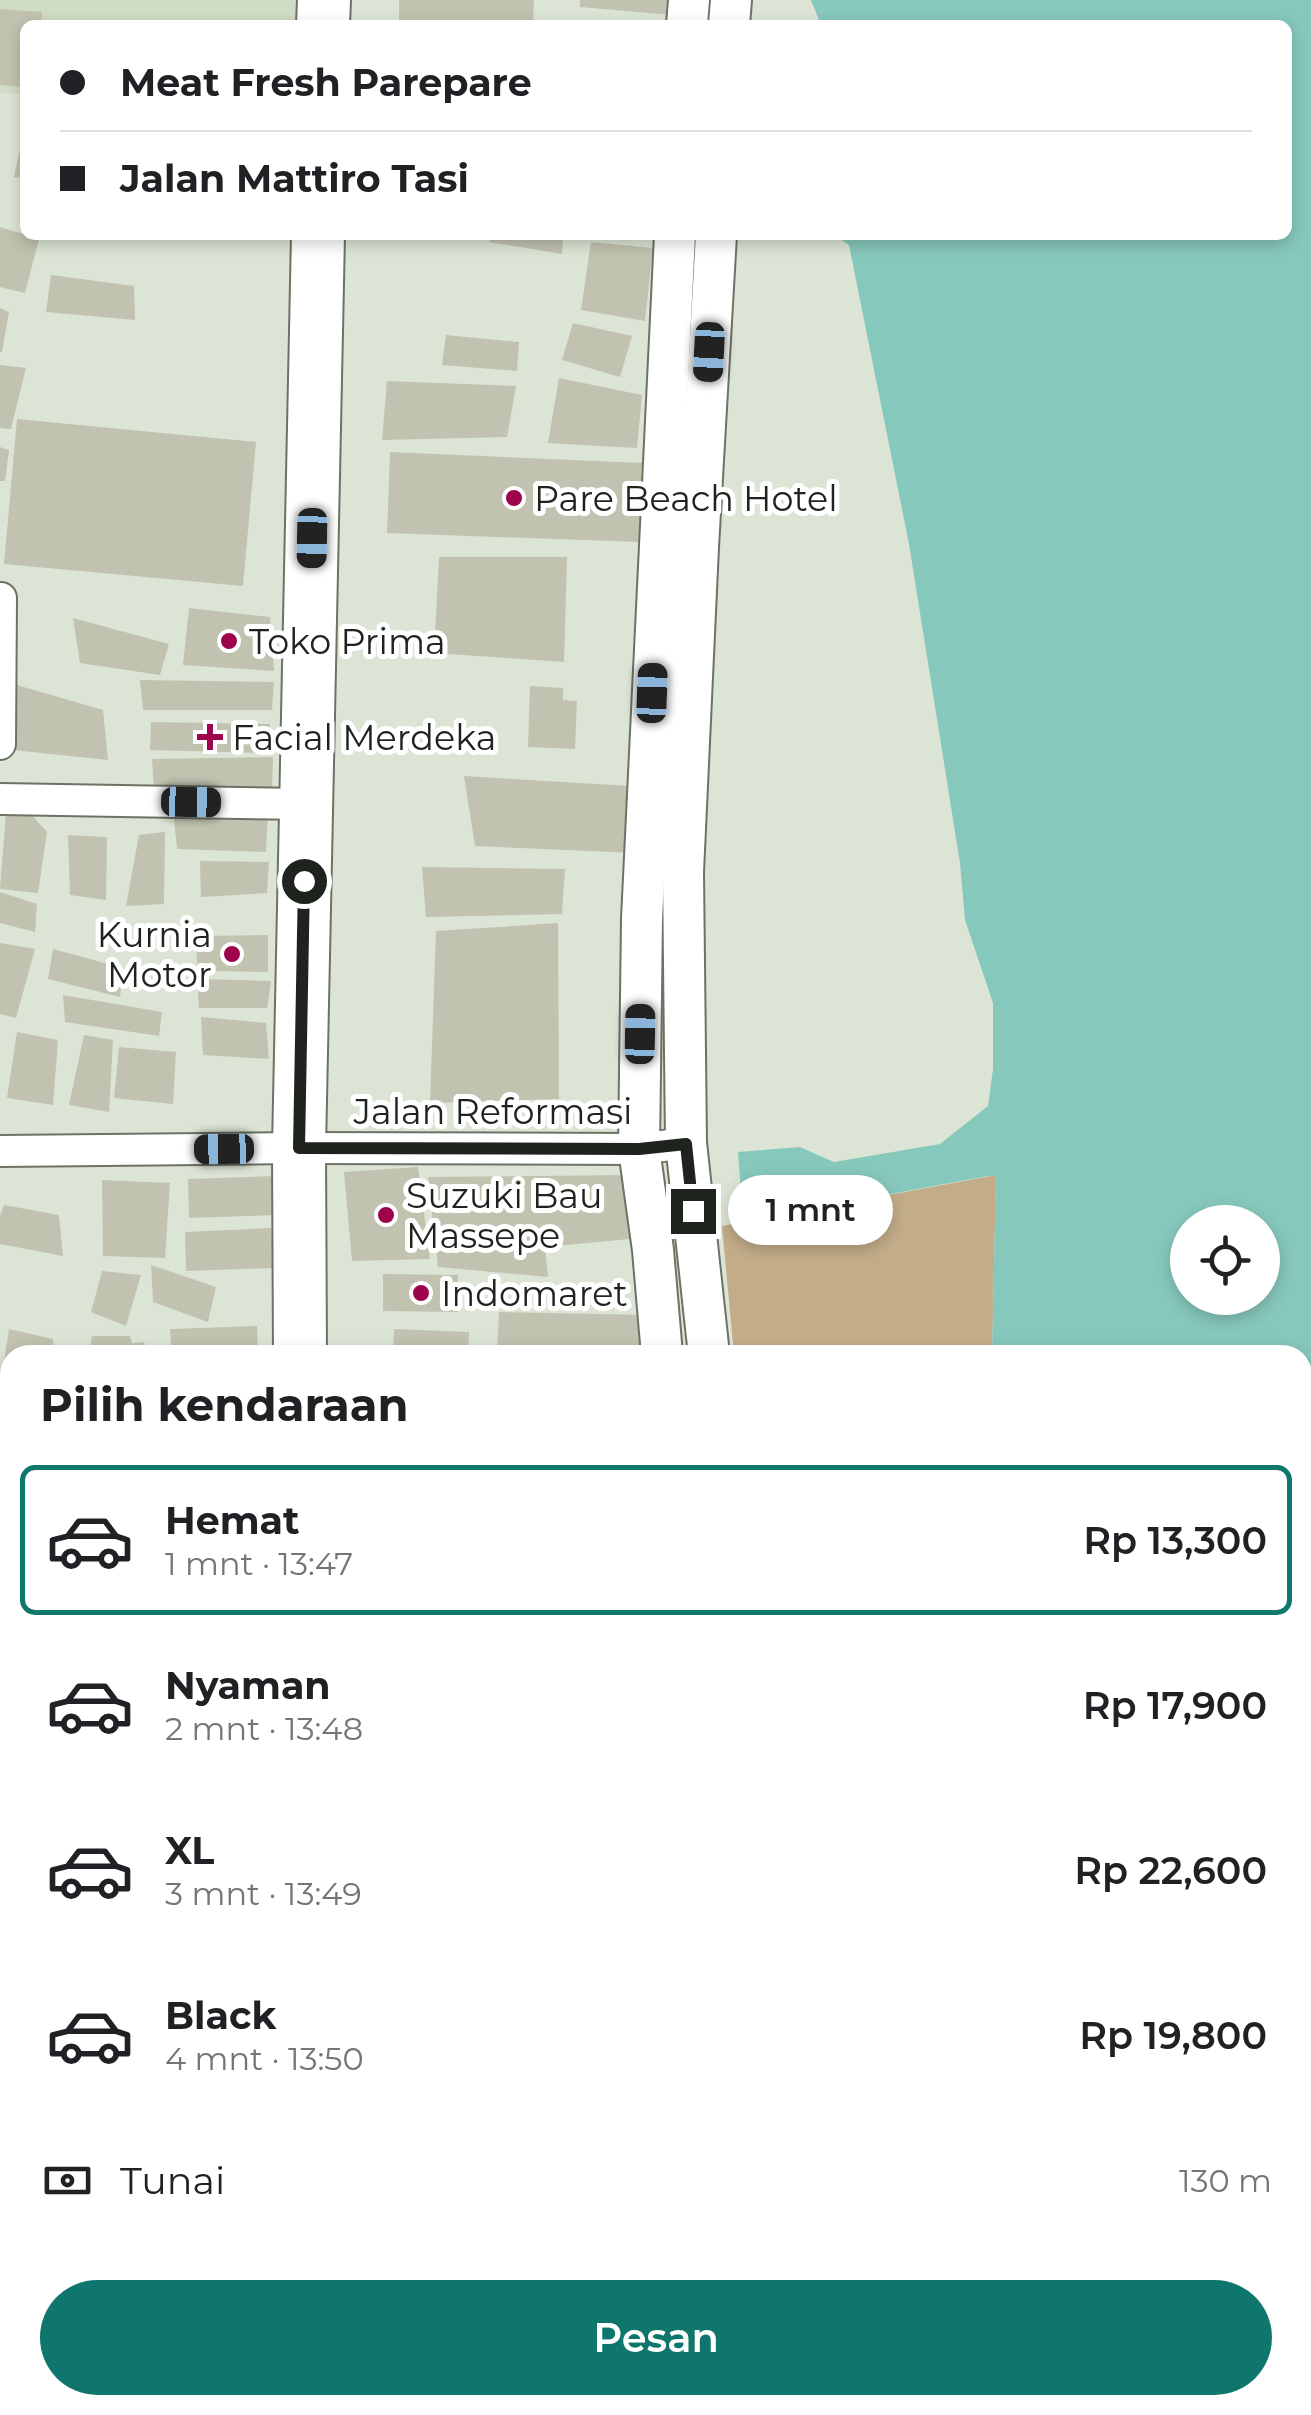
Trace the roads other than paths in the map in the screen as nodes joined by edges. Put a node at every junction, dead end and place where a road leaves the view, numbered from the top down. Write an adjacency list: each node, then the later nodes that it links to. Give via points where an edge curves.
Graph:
1 (318, 240): 7 (highway)
2 (675, 240): 10 (main road, via 642,920)
3 (716, 240): 8 (main road, via 683,872)
4 (1, 598): 5 (street)
5 (0, 744)
6 (0, 798): 7 (street)
7 (306, 804): 9 (highway)
8 (686, 1144): 10 (street, Jalan Reformasi); 14 (main road)
9 (299, 1148): 10 (street, Jalan Reformasi); 11 (street, Jalan Reformasi); 12 (highway)
10 (639, 1149): 13 (main road)
11 (0, 1151)
12 (300, 1345)
13 (661, 1345)
14 (708, 1345)

